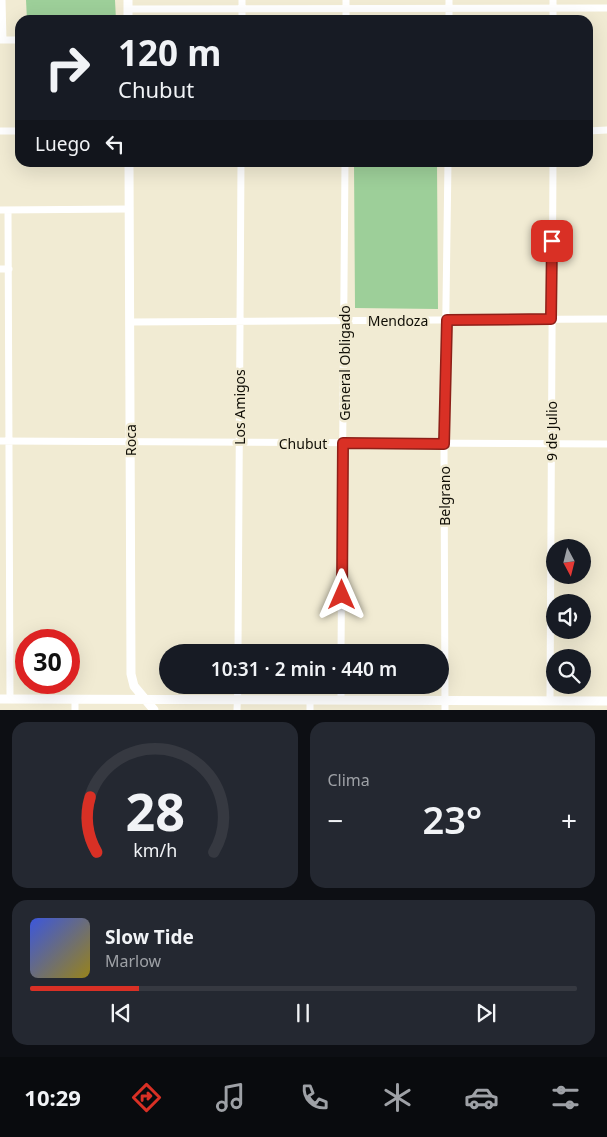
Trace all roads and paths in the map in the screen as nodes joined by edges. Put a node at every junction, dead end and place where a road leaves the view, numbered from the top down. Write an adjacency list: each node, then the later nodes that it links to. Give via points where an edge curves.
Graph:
1 (2, 0): 16 (street)
2 (242, 0): 9 (street)
3 (346, 0): 10 (street)
4 (448, 0): 11 (street)
5 (553, 0): 7 (street)
6 (128, 5): 9 (street)
7 (553, 8): 8 (street); 11 (street); 15 (street)
8 (607, 8)
9 (242, 9): 10 (street); 12 (street)
10 (346, 9): 11 (street); 13 (street)
11 (449, 9): 14 (street)
12 (242, 15)
13 (346, 15)
14 (448, 15)
15 (553, 15)
16 (1, 40): 17 (street)
17 (15, 40)
18 (15, 130): 20 (street)
19 (607, 130): 21 (street)
20 (0, 131)
21 (593, 131)
22 (129, 167): 27 (street, Roca)
23 (242, 167): 36 (street, Los Amigos)
24 (345, 167): 34 (street, General Obligado)
25 (448, 167): 35 (street, Belgrano)
26 (552, 167): 32 (street, 9 de Julio)
27 (129, 209): 29 (street); 37 (street, Roca)
28 (0, 210): 29 (street)
29 (8, 210): 31 (street)
30 (0, 269): 31 (street)
31 (9, 269): 39 (street)
32 (551, 319): 33 (street, Mendoza); 35 (street, Mendoza); 46 (street, 9 de Julio)
33 (607, 319)
34 (344, 320): 35 (street, Mendoza); 36 (street, Mendoza); 44 (street, General Obligado)
35 (447, 320): 45 (street, Belgrano)
36 (240, 321): 37 (street, Mendoza); 43 (street, Los Amigos)
37 (130, 322): 42 (street, Roca)
38 (0, 367): 39 (street)
39 (9, 367): 41 (street)
40 (0, 441): 41 (street, Chubut)
41 (8, 441): 42 (street, Chubut); 53 (street)
42 (130, 441): 43 (street, Chubut); 55 (street, Roca, via 131,674 134,686)
43 (239, 443): 44 (street, Chubut); 48 (street, Los Amigos)
44 (343, 443): 45 (street, Chubut); 49 (street, General Obligado)
45 (444, 444): 46 (street, Chubut); 61 (street, Belgrano)
46 (551, 444): 47 (street, Chubut); 59 (street, 9 de Julio)
47 (607, 444)
48 (238, 644)
49 (341, 644)
50 (238, 694): 56 (street)
51 (341, 694): 57 (street)
52 (0, 699): 53 (street)
53 (10, 699): 54 (street)
54 (74, 699): 55 (street); 63 (street)
55 (145, 699): 56 (street); 64 (street, Roca)
56 (238, 699): 58 (street); 65 (street)
57 (341, 699): 58 (street); 61 (street)
58 (310, 700): 66 (street)
59 (550, 700): 61 (street); 62 (street)
60 (607, 700): 62 (street)
61 (445, 705)
62 (590, 705)
63 (75, 710)
64 (154, 710)
65 (237, 710)
66 (310, 710)

